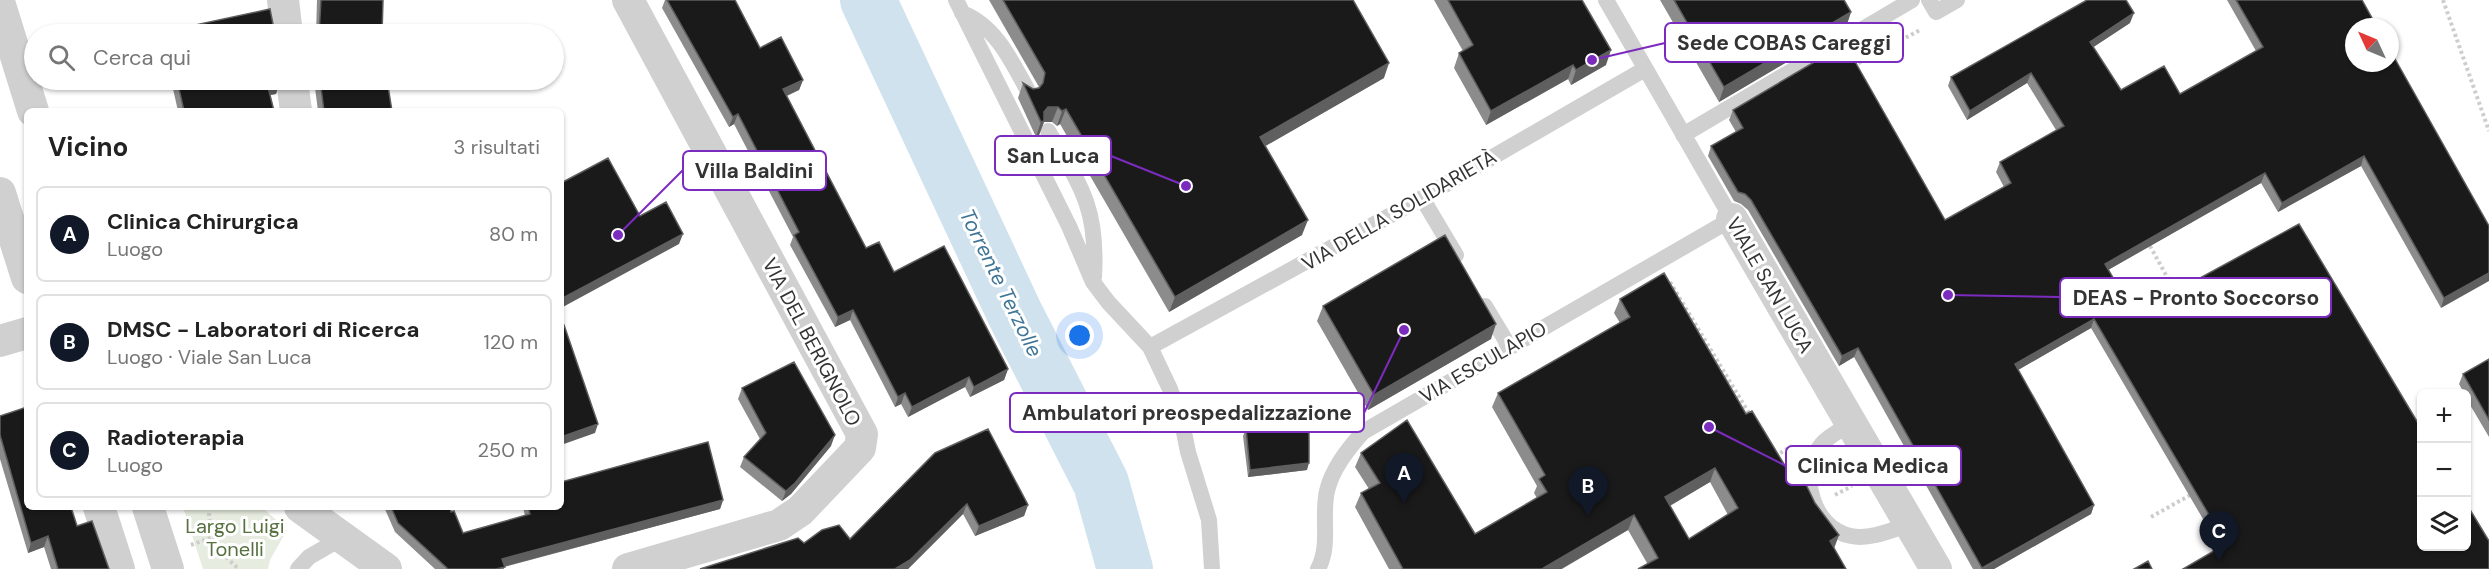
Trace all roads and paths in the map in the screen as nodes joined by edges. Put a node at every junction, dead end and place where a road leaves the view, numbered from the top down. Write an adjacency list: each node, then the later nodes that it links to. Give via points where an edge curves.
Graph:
1 (284, 0): 10 (street)
2 (628, 0): 53 (street, VIA DEL BERIGNOLO, via 862,434 860,448 800,510 779,525)
3 (1606, 0): 11 (lane, VIALE SAN LUCA)
4 (1912, 0): 20 (lane)
5 (1929, 0): 6 (lane, via 1936,12)
6 (1957, 0)
7 (2443, 0): 19 (path)
8 (0, 5): 12 (street)
9 (959, 7): 15 (lane, via 990,30); 28 (lane)
10 (286, 24)
11 (1645, 69): 20 (lane, VIALE SAN LUCA); 22 (lane, VIA DELLA SOLIDARIETÀ)
12 (24, 82)
13 (26, 90): 16 (street)
14 (293, 90): 17 (street)
15 (1029, 93)
16 (32, 108)
17 (296, 108)
18 (1048, 131): 28 (lane, via 1090,210 1096,245)
19 (2489, 131)
20 (1683, 135): 23 (lane, VIALE SAN LUCA)
21 (0, 193): 27 (street)
22 (1422, 198): 26 (lane); 34 (lane, VIA DELLA SOLIDARIETÀ)
23 (1732, 219): 25 (lane, VIA ESCULAPIO); 36 (street, VIALE SAN LUCA)
24 (2150, 246): 30 (path)
25 (1658, 262): 33 (lane, VIA ESCULAPIO); 35 (path)
26 (1463, 267)
27 (24, 269)
28 (1094, 282): 34 (lane, via 1107,302)
29 (1474, 287): 33 (lane)
30 (2179, 297)
31 (24, 334): 32 (street)
32 (0, 341)
33 (1509, 346): 55 (lane, VIA ESCULAPIO, via 1363,432 1346,451 1327,491 1325,544)
34 (1150, 347): 54 (lane, via 1182,422 1209,520)
35 (1750, 416)
36 (1851, 424): 46 (street, VIALE SAN LUCA); 46 (lane, via 1820,446 1809,470 1810,489 1821,515 1836,530 1852,537 1866,537)
37 (1794, 445): 38 (path, via 1774,456)
38 (1768, 446)
39 (2199, 490): 45 (path)
40 (100, 510): 48 (street)
41 (149, 510): 49 (street)
42 (208, 510): 50 (path, via 213,537)
43 (304, 510): 47 (street)
44 (333, 510): 47 (street)
45 (2151, 517)
46 (1910, 524): 56 (street, VIALE SAN LUCA)
47 (356, 550): 51 (lane, via 309,557); 52 (street)
48 (119, 569)
49 (168, 569)
50 (239, 569)
51 (298, 569)
52 (386, 569)
53 (628, 569)
54 (1212, 569)
55 (1318, 569)
56 (1936, 569)

